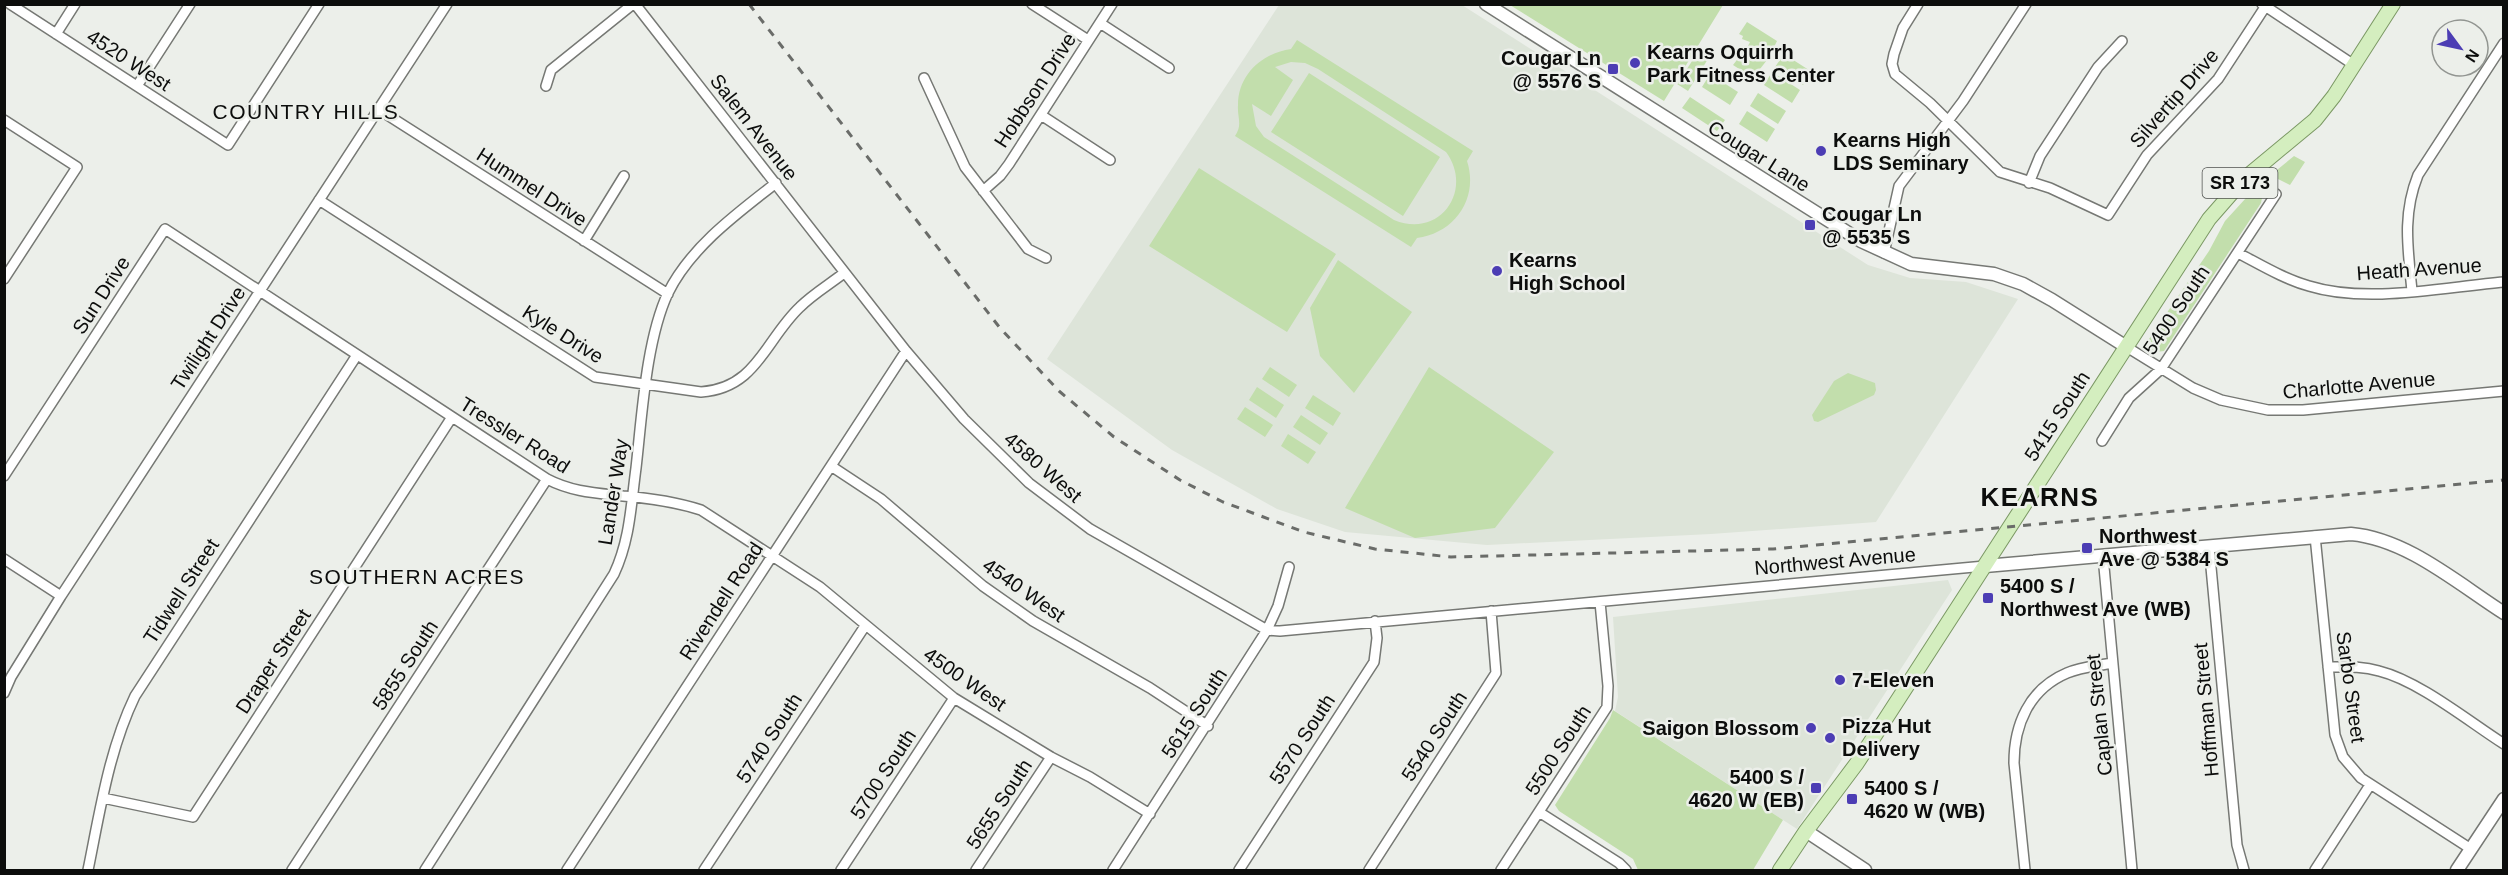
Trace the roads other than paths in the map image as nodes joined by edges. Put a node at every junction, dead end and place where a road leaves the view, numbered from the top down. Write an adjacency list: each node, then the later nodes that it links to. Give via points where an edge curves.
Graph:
1 (10, 4): 15 (street, 4520 West)
2 (75, 4): 15 (street)
3 (190, 4): 22 (street)
4 (319, 4): 22 (street, 4520 West, via 228,145)
5 (447, 4): 24 (street, Twilight Drive)
6 (634, 4): 23 (street, via 551,70); 30 (street, Salem Avenue)
7 (1032, 4): 16 (street)
8 (1112, 4): 14 (street, Hobbson Drive)
9 (1486, 4): 37 (main road, Cougar Lane, via 1790,198)
10 (2026, 4): 27 (street)
11 (2393, 4): 19 (main road, SR 173)
12 (1917, 5): 27 (street, via 1899,39 1894,71)
13 (2265, 5): 19 (street); 31 (street, Silvertip Drive, via 2218,79 2147,155 2108,214)
14 (1100, 23): 16 (street, Hobbson Drive); 20 (street)
15 (56, 34): 22 (street, 4520 West)
16 (1088, 40): 25 (street, Hobbson Drive)
17 (2122, 40): 31 (street, via 2098,67 2046,146)
18 (2504, 43): 43 (street, via 2418,175 2410,194 2407,232)
19 (2354, 65): 45 (main road, 5415 South / SR 173, via 2315,120 2223,200)
20 (1169, 68)
21 (924, 78): 32 (street, via 958,157)
22 (137, 86)
23 (546, 86)
24 (378, 109): 34 (street, Twilight Drive); 35 (street, Hummel Drive)
25 (1041, 115): 28 (street); 32 (street, Hobbson Drive, via 1000,176)
26 (4, 120): 40 (street, via 77,167)
27 (1948, 121): 31 (street, via 1992,166); 37 (street, via 1899,186)
28 (1110, 160)
29 (624, 176): 35 (street)
30 (776, 183): 39 (street, Salem Avenue); 44 (street, Lander Way, via 709,238)
31 (2029, 183)
32 (983, 190): 38 (street, via 1028,249)
33 (2276, 194): 36 (street, 5400 South)
34 (319, 200): 42 (street, Twilight Drive); 49 (street, Kyle Drive, via 595,377)
35 (584, 241): 44 (street, Hummel Drive)
36 (2238, 252): 43 (street, Heath Avenue, via 2311,287 2366,293); 48 (street, 5400 South)
37 (1884, 253): 45 (main road, Cougar Lane, via 1911,264 1994,274 2023,284)
38 (1046, 258)
39 (844, 273): 46 (street, 4580 West); 49 (street, Kyle Drive, via 799,308 747,375 736,383 718,391 701,392)
40 (4, 279)
41 (2504, 282): 43 (street, Heath Avenue)
42 (260, 291): 47 (street, Tressler Road); 54 (street, Sun Drive, via 165,229); 64 (street, Twilight Drive)
43 (2412, 291)
44 (668, 294): 49 (street, Lander Way)
45 (2125, 346): 48 (street, Charlotte Avenue); 62 (main road, 5415 South / SR 173)
46 (906, 351): 53 (street, Rivendell Road); 70 (street, 4580 West, via 964,419 1029,483 1090,529)
47 (357, 355): 51 (street, Tressler Road); 79 (street, Tidwell Street, via 135,696 114,748)
48 (2161, 369): 50 (street, Charlotte Avenue, via 2221,400 2285,411); 52 (street, 5400 South, via 2129,398)
49 (646, 383): 56 (street, Lander Way)
50 (2504, 391)
51 (452, 417): 55 (street, Tressler Road); 79 (street, Draper Street, via 193,817)
52 (2102, 441)
53 (831, 466): 59 (street, Rivendell Road); 75 (street, 4540 West, via 881,499 983,586 1033,621)
54 (4, 476)
55 (547, 479): 56 (street, Tressler Road, via 585,493); 86 (street, 5855 South)
56 (633, 497): 59 (street, Tressler Road, via 701,510); 87 (street, Lander Way, via 624,552 614,574)
57 (2316, 536): 58 (main road, Northwest Avenue); 67 (main road, Northwest Avenue, via 2365,535 2404,549); 72 (street, Sarbo Street)
58 (2209, 546): 60 (main road, Northwest Avenue); 101 (street, Hoffman Street, via 2237,845)
59 (772, 555): 69 (street, 4500 West, via 820,587); 88 (street, Rivendell Road)
60 (2103, 556): 62 (main road, Northwest Avenue); 71 (street, Caplan Street)
61 (4, 559): 64 (street)
62 (1985, 566): 65 (street, Northwest Avenue); 83 (main road, 5415 South / SR 173, via 1857,763)
63 (1289, 567): 70 (street, 5615 South)
64 (62, 596): 73 (street, Twilight Drive)
65 (1599, 602): 66 (street, Northwest Avenue); 81 (street, 5500 South, via 1607,707)
66 (1491, 611): 68 (street, Northwest Avenue); 94 (street, 5540 South, via 1496,674)
67 (2504, 613)
68 (1375, 621): 70 (street, Northwest Avenue); 93 (street, 5570 South, via 1374,662)
69 (865, 626): 74 (street, 4500 West); 89 (street, 5740 South)
70 (1267, 630): 75 (street, 5615 South)
71 (2112, 663): 99 (street, via 2080,669 2050,682 2022,716 2014,763); 100 (street, Caplan Street)
72 (2328, 668): 76 (street, via 2364,668 2395,676); 78 (street, Sarbo Street, via 2339,750 2352,770)
73 (4, 693)
74 (954, 698): 77 (street, 4500 West); 90 (street, 5700 South)
75 (1208, 726): 82 (street, 5615 South)
76 (2504, 744)
77 (1051, 757): 82 (street, 4500 West); 91 (street, 5655 South)
78 (2370, 785): 84 (street, Sarbo Street); 102 (street)
79 (103, 798): 85 (street, Tidwell Street)
80 (2504, 799): 84 (main road)
81 (1539, 812): 95 (street, 5500 South); 96 (street)
82 (1150, 814): 92 (street, 5615 South)
83 (1806, 831): 97 (main road, 5415 South / SR 173); 98 (main road)
84 (2471, 849): 103 (main road)
85 (88, 870)
86 (292, 870)
87 (425, 870)
88 (567, 870)
89 (704, 870)
90 (841, 870)
91 (976, 870)
92 (1113, 870)
93 (1239, 870)
94 (1369, 870)
95 (1501, 870)
96 (1626, 870)
97 (1780, 870)
98 (1865, 870)
99 (2025, 870)
100 (2132, 870)
101 (2244, 870)
102 (2315, 870)
103 (2457, 870)

